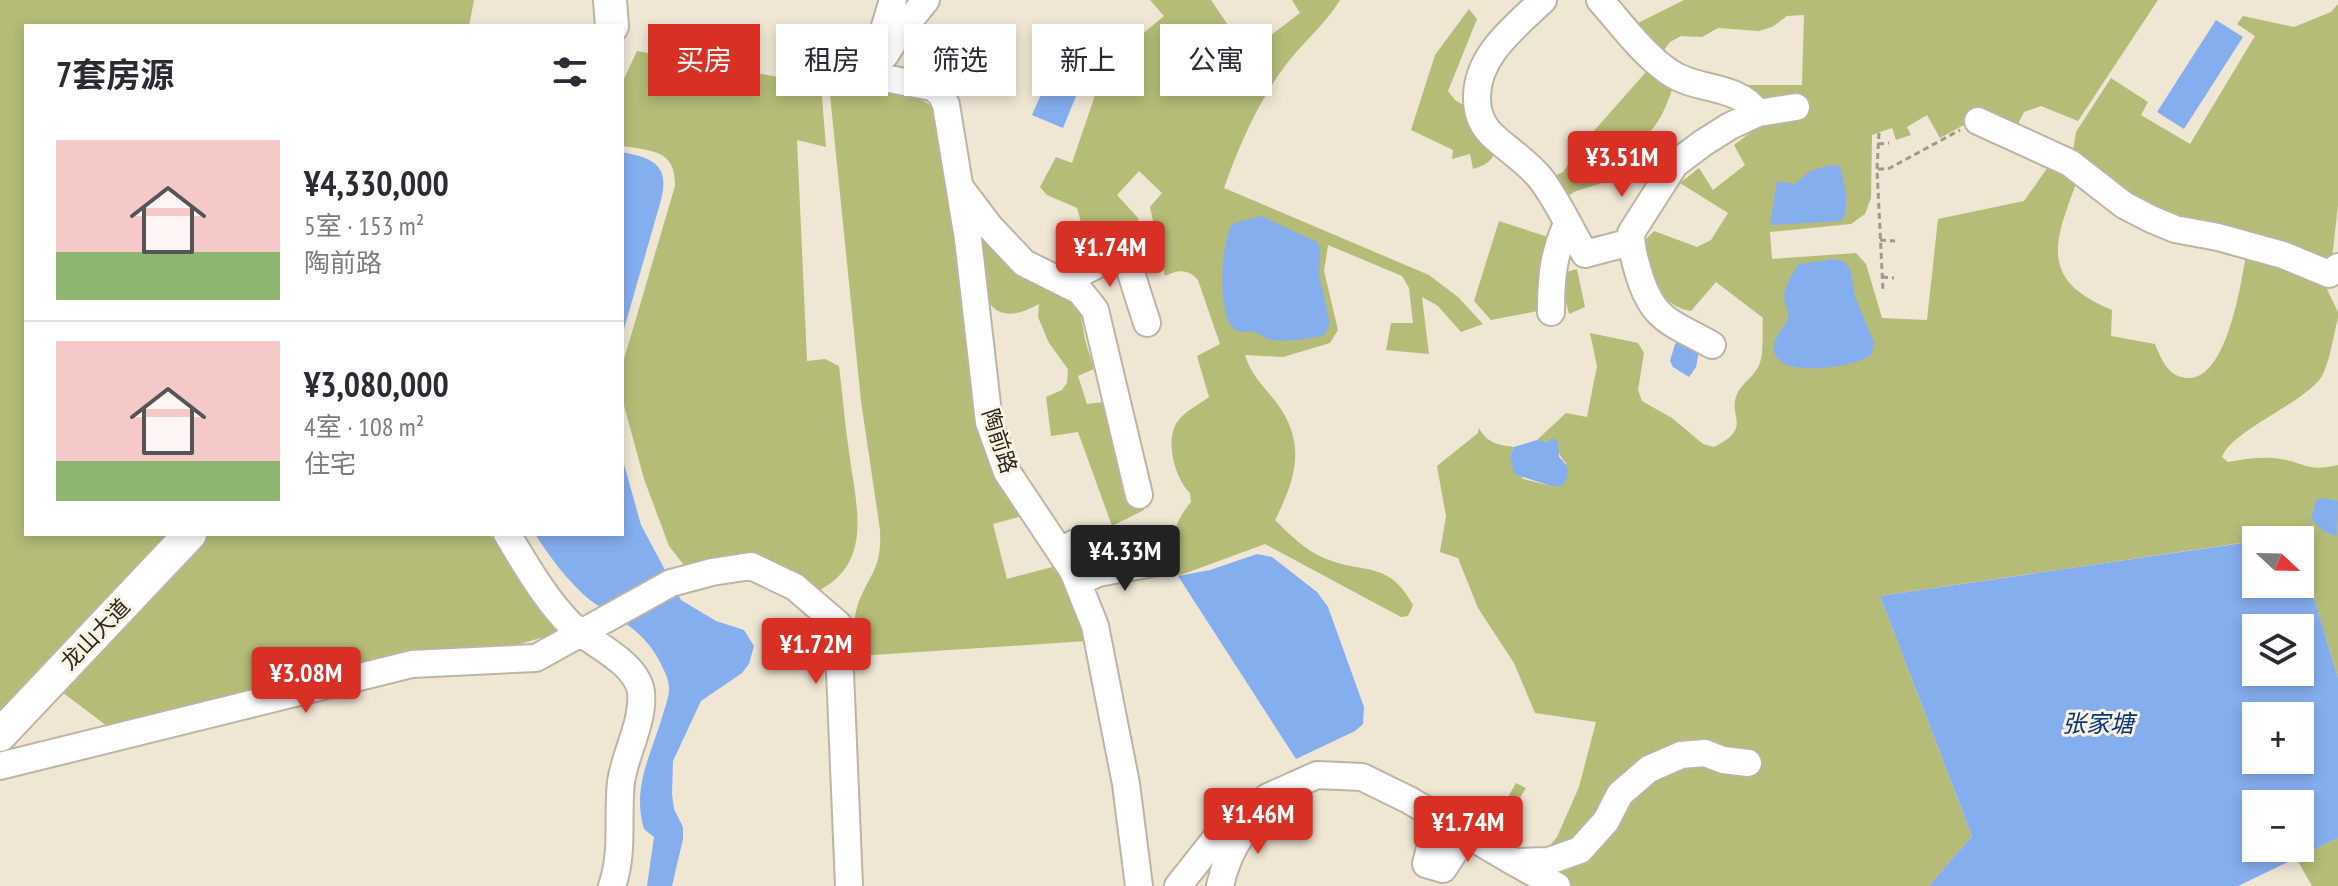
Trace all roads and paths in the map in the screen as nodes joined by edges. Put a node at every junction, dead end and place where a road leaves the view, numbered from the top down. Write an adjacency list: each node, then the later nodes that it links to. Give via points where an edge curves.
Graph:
1 (610, 0): 6 (main road)
2 (893, 0): 7 (street)
3 (926, 0): 8 (street)
4 (1543, 0): 20 (street, via 1483,66 1478,110 1490,133 1539,176)
5 (1600, 0): 11 (street, via 1670,73 1735,93)
6 (612, 24)
7 (886, 24)
8 (888, 51)
9 (888, 79): 18 (street, 陶前路, via 932,87 941,94)
10 (1796, 107): 11 (street)
11 (1758, 113): 19 (street, via 1675,164)
12 (1978, 121): 17 (path, via 1888,169); 24 (street, via 2070,163 2124,205 2175,229 2270,252 2329,274)
13 (1879, 133): 15 (path)
14 (1889, 143): 15 (path)
15 (1878, 144): 17 (path)
16 (1631, 145): 19 (path, via 1616,165)
17 (1877, 169): 21 (path)
18 (960, 187): 27 (street, via 1024,263); 36 (street, 陶前路, via 989,422 1007,472 1060,551)
19 (1654, 194): 23 (street)
20 (1567, 224): 23 (street, via 1585,254); 29 (street, via 1556,249)
21 (1880, 240): 22 (path); 25 (path)
22 (1895, 241)
23 (1631, 242): 31 (street, via 1645,296 1657,313)
24 (2338, 267)
25 (1882, 277): 26 (path); 28 (path)
26 (1894, 278)
27 (1063, 282): 30 (street, via 1124,251); 32 (street, via 1080,291 1095,310)
28 (1883, 291)
29 (1551, 312)
30 (1147, 323)
31 (1712, 345)
32 (1139, 495)
33 (188, 536): 38 (main road, 龙山大道)
34 (508, 536): 37 (street, via 542,588)
35 (1158, 562): 36 (street)
36 (1088, 578): 47 (street, 陶前路)
37 (586, 630): 40 (street, via 536,658 412,664); 45 (street, via 623,664 641,691 621,785 620,847); 46 (street, via 671,583 751,566 795,587 838,624)
38 (0, 735)
39 (1748, 763): 44 (street, via 1705,753 1681,755 1649,769 1620,794 1606,821 1580,850 1549,861)
40 (0, 766)
41 (1276, 805): 42 (street, via 1317,775 1362,777); 48 (street, via 1220,833); 49 (street, via 1238,840)
42 (1438, 817): 43 (street); 43 (street, via 1426,864 1443,869)
43 (1466, 834): 44 (street)
44 (1514, 862): 50 (street)
45 (612, 886)
46 (849, 886)
47 (1139, 886)
48 (1178, 886)
49 (1220, 886)
50 (1557, 886)

